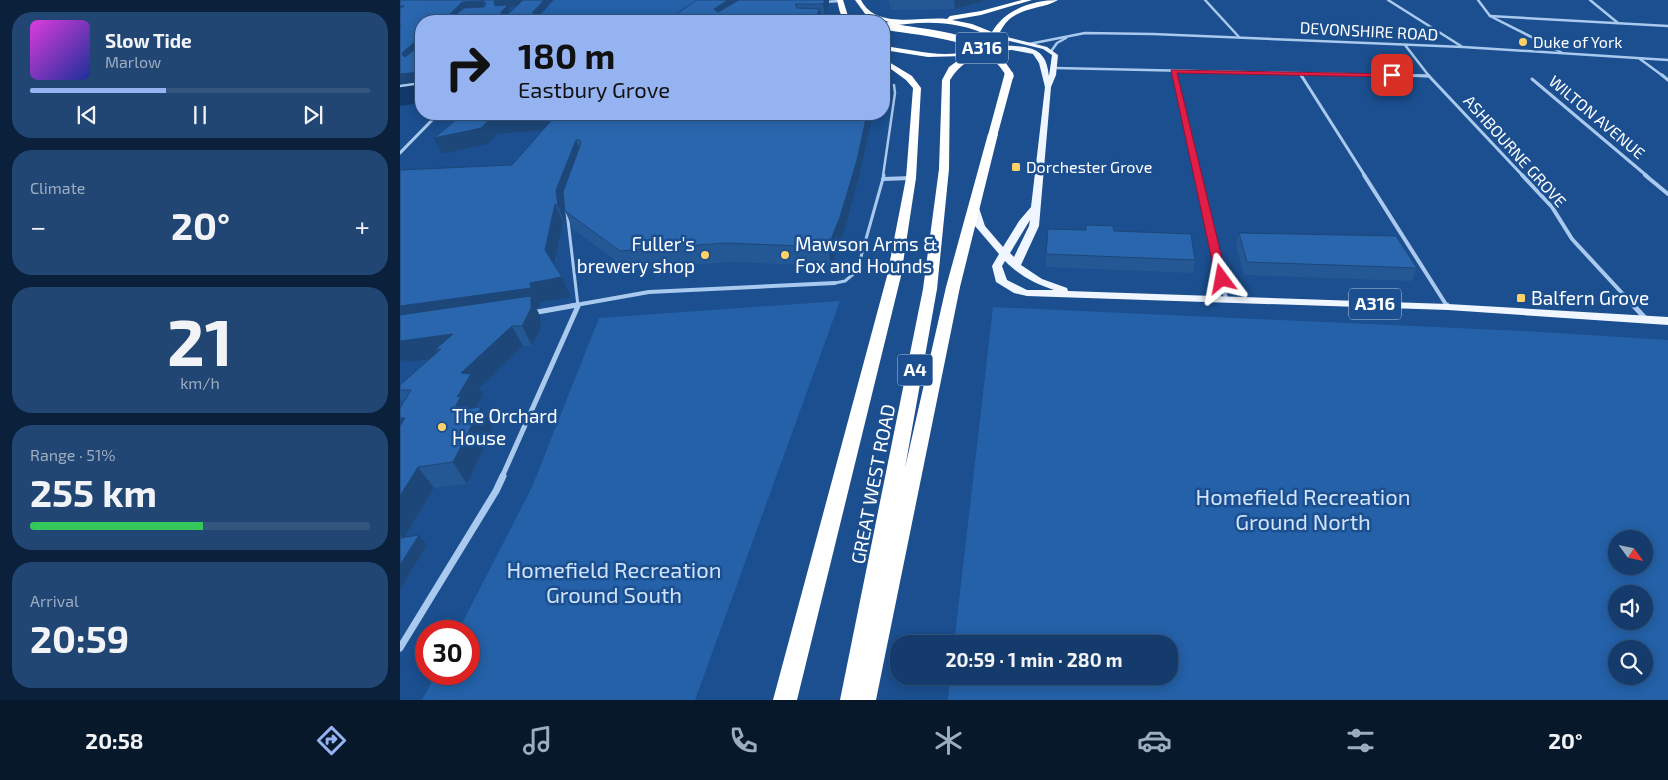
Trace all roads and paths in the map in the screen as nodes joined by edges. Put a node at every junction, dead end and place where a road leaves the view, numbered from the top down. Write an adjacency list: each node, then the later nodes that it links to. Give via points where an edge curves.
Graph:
1 (840, 0): 9 (street); 10 (highway)
2 (858, 0): 11 (highway)
3 (1029, 0): 14 (highway, via 973,15)
4 (1056, 0): 20 (highway, GREAT WEST ROAD, via 1010,15 1000,23)
5 (1205, 0): 22 (street)
6 (1388, 0): 25 (street)
7 (1478, 0): 12 (street)
8 (1590, 0): 16 (street)
9 (815, 2)
10 (844, 15)
11 (869, 15)
12 (1490, 16): 16 (street); 29 (street)
13 (890, 19): 15 (highway)
14 (934, 20): 15 (highway); 20 (highway, via 963,24)
15 (908, 22): 17 (highway)
16 (1618, 23): 19 (street)
17 (890, 24)
18 (890, 26): 48 (highway, A316, bridge, via 963,41 984,49 1003,62 1010,77)
19 (1668, 26)
20 (995, 35): 23 (main road, A316, via 1010,42); 27 (highway, GREAT WEST ROAD, via 990,44)
21 (1068, 36): 22 (street, DEVONSHIRE ROAD, via 1091,33); 23 (street, DEVONSHIRE ROAD); 28 (street)
22 (1239, 37): 24 (street, DEVONSHIRE ROAD)
23 (1029, 44): 28 (main road, A316)
24 (1405, 44): 25 (street, DEVONSHIRE ROAD); 36 (street, ASHBOURNE GROVE)
25 (1463, 47): 29 (street, DEVONSHIRE ROAD)
26 (890, 49): 27 (highway, via 942,56)
27 (979, 50): 42 (main road, A316, via 1015,48 1034,52 1040,56); 63 (highway, GREAT WEST ROAD / A4, via 952,68 946,80 944,169 930,289)
28 (1052, 50): 33 (main road, A316)
29 (1564, 53): 30 (street, DEVONSHIRE ROAD)
30 (1639, 58): 31 (street, DEVONSHIRE ROAD); 38 (street)
31 (1668, 60)
32 (890, 66): 45 (highway, GREAT WEST ROAD / A4, via 909,78 917,88)
33 (1055, 68): 34 (street); 42 (main road, A316)
34 (1173, 71): 35 (street); 55 (street)
35 (1300, 74): 36 (street); 57 (street)
36 (1429, 76): 59 (street, ASHBOURNE GROVE, via 1552,207 1572,240)
37 (1532, 79): 47 (street, WILTON AVENUE)
38 (1668, 80)
39 (415, 85): 41 (lane)
40 (894, 85): 46 (lane)
41 (400, 86)
42 (1048, 87): 50 (main road, A316)
43 (432, 120): 44 (street)
44 (400, 153)
45 (911, 178): 46 (street); 62 (highway, GREAT WEST ROAD / A4, via 894,276)
46 (883, 179): 53 (lane, via 857,271 845,281)
47 (1668, 194)
48 (974, 207): 51 (main road, A316, via 980,226); 64 (highway, A4, via 953,287)
49 (566, 209): 56 (lane)
50 (1034, 209): 51 (main road, A316); 52 (main road, A316, via 1034,226)
51 (1003, 253): 52 (main road, A316); 54 (main road, A316, via 997,266 999,275 1002,282 1012,288 1041,294)
52 (1016, 264): 54 (main road, A316, via 1024,274 1038,281)
53 (835, 283): 56 (street, via 649,292)
54 (1082, 294): 55 (main road, A316)
55 (1226, 298): 57 (main road, A316)
56 (578, 306): 58 (street); 61 (street, via 496,491)
57 (1448, 307): 59 (main road, A316)
58 (528, 314)
59 (1646, 319): 60 (main road, A316)
60 (1668, 322)
61 (400, 648)
62 (784, 700)
63 (852, 700)
64 (864, 700)

